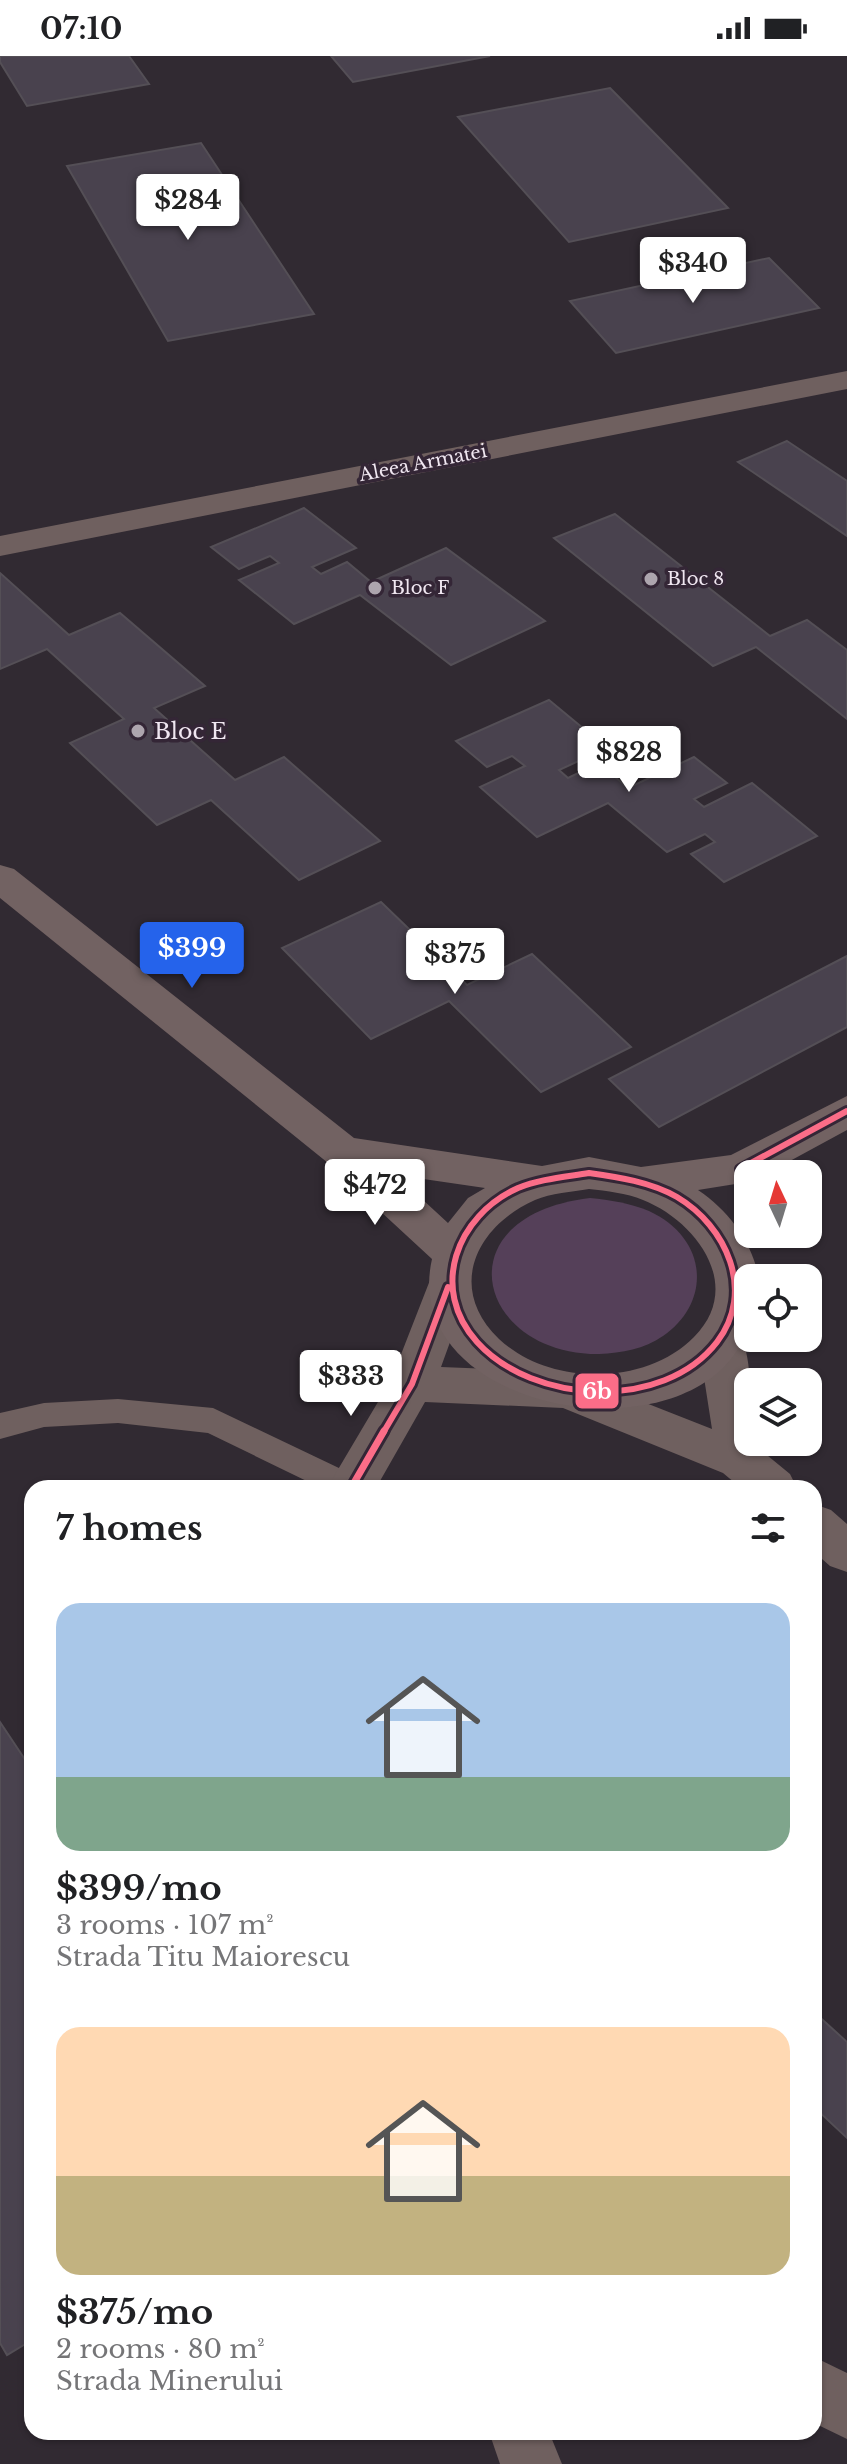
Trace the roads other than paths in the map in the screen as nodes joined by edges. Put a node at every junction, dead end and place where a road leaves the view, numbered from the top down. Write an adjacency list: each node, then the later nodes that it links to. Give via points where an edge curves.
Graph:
1 (847, 380): 2 (street, Aleea Armatei)
2 (0, 546)
3 (0, 878): 5 (main road)
4 (847, 1111): 6 (main road)
5 (343, 1152): 8 (main road); 12 (main road)
6 (757, 1160)
7 (734, 1170): 9 (main road)
8 (536, 1180): 9 (main road, via 589,1173); 12 (main road, via 512,1189 474,1216)
9 (643, 1182): 11 (main road, via 667,1191 706,1218)
10 (734, 1226): 11 (main road)
11 (731, 1254): 13 (main road, via 737,1297)
12 (450, 1270): 14 (street); 15 (main road, via 462,1326 494,1361)
13 (721, 1339): 15 (main road, via 689,1368 645,1388); 17 (street)
14 (412, 1384): 15 (street); 19 (street)
15 (567, 1390): 17 (street)
16 (0, 1426): 18 (lane, via 44,1415 118,1411 213,1421)
17 (756, 1474)
18 (335, 1480)
19 (356, 1480)
20 (822, 1531): 21 (street)
21 (847, 1552)
22 (822, 2392): 23 (street)
23 (847, 2409)
24 (522, 2440): 25 (street)
25 (531, 2464)

